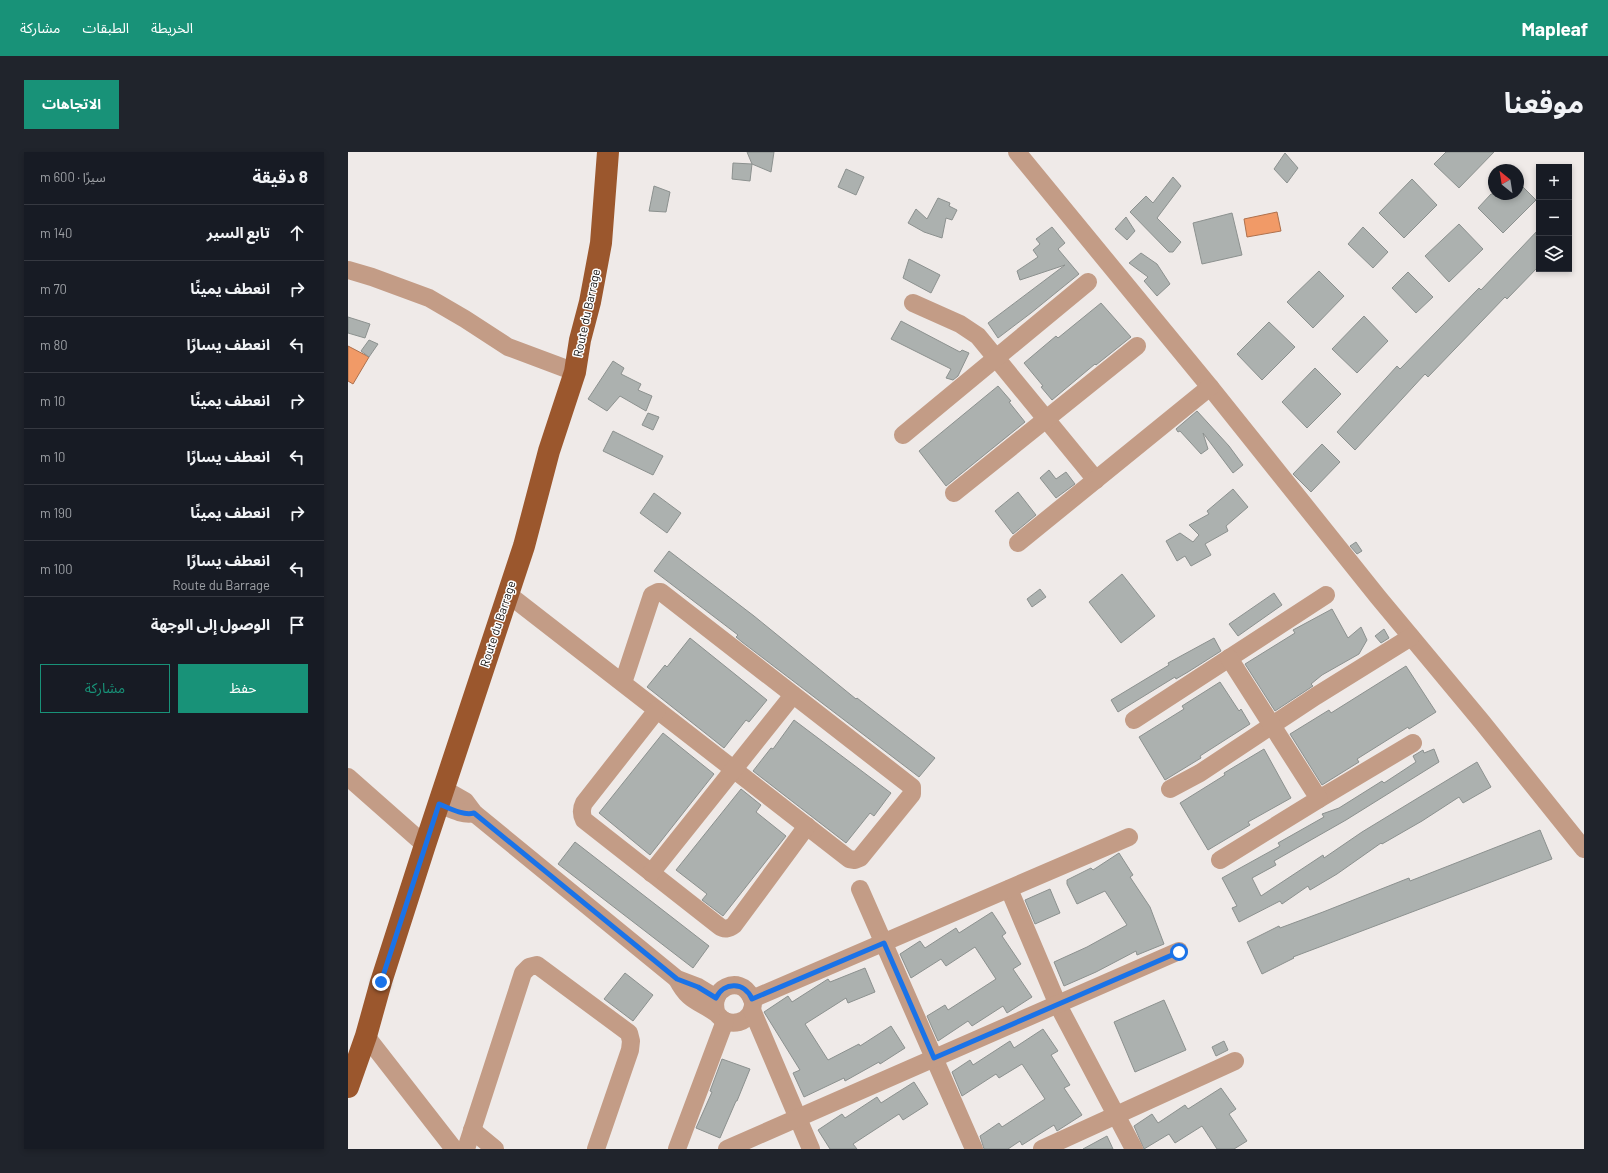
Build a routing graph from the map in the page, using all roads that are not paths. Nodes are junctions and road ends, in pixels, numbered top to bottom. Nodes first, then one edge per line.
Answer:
1 (608, 152) edge
2 (1017, 152) edge
3 (348, 270) edge
4 (1088, 282) dead end
5 (912, 303) dead end
6 (1137, 346) dead end
7 (996, 358) junction
8 (575, 372) junction
9 (1210, 387) junction
10 (1046, 419) junction
11 (903, 435) dead end
12 (1096, 480) junction
13 (954, 493) dead end
14 (1018, 544) dead end
15 (508, 594) junction
16 (1326, 595) dead end
17 (1411, 637) junction
18 (1229, 658) junction
19 (623, 683) junction
20 (793, 695) junction
21 (657, 710) junction
22 (1134, 720) dead end
23 (1272, 725) junction
24 (1413, 743) dead end
25 (734, 769) junction
26 (348, 777) edge
27 (1170, 789) dead end
28 (442, 797) junction
29 (1319, 799) junction
30 (807, 826) junction
31 (1130, 837) dead end
32 (425, 845) junction
33 (1584, 849) edge
34 (1220, 860) dead end
35 (651, 873) junction
36 (860, 889) dead end
37 (1009, 889) junction
38 (884, 943) junction
39 (1179, 952) dead end
40 (752, 1005) junction
41 (1058, 1005) junction
42 (719, 1011) junction
43 (366, 1036) junction
44 (934, 1058) junction
45 (1235, 1060) dead end
46 (348, 1087) edge
47 (1116, 1116) junction
48 (798, 1118) junction
49 (472, 1130) junction
50 (454, 1149) edge
51 (466, 1149) edge
52 (495, 1149) edge
53 (596, 1149) edge
54 (677, 1149) edge
55 (727, 1149) edge
56 (811, 1149) edge
57 (974, 1149) edge
58 (1042, 1149) edge
59 (1134, 1149) edge

1 - 8 main road, Route du Barrage
2 - 9 street
3 - 8 street
4 - 7 street
5 - 7 street
6 - 10 street
7 - 10 street
7 - 11 street
8 - 15 main road, Route du Barrage
9 - 12 street
9 - 17 street
10 - 12 street
10 - 13 street
12 - 14 street
15 - 19 street
15 - 28 main road, Route du Barrage
16 - 18 street
17 - 23 street
17 - 33 street
18 - 22 street
18 - 23 street
19 - 20 street
19 - 21 street
20 - 25 street
20 - 30 street
21 - 25 street
21 - 35 street
23 - 27 street
23 - 29 street
24 - 29 street
25 - 30 street
25 - 35 street
26 - 32 street
28 - 32 main road, Route du Barrage
28 - 42 street
29 - 34 street
30 - 35 street
31 - 37 street
32 - 43 main road, Route du Barrage
36 - 38 street
37 - 38 street
37 - 41 street
38 - 40 street
38 - 44 street
39 - 41 street
40 - 42 street
40 - 42 street
40 - 48 street
41 - 44 street
41 - 47 street
42 - 54 street
43 - 46 main road, Route du Barrage
43 - 50 street
44 - 48 street
44 - 57 street
45 - 47 street
47 - 58 street
47 - 59 street
48 - 55 street
48 - 56 street
49 - 51 street
49 - 52 street
49 - 53 street

